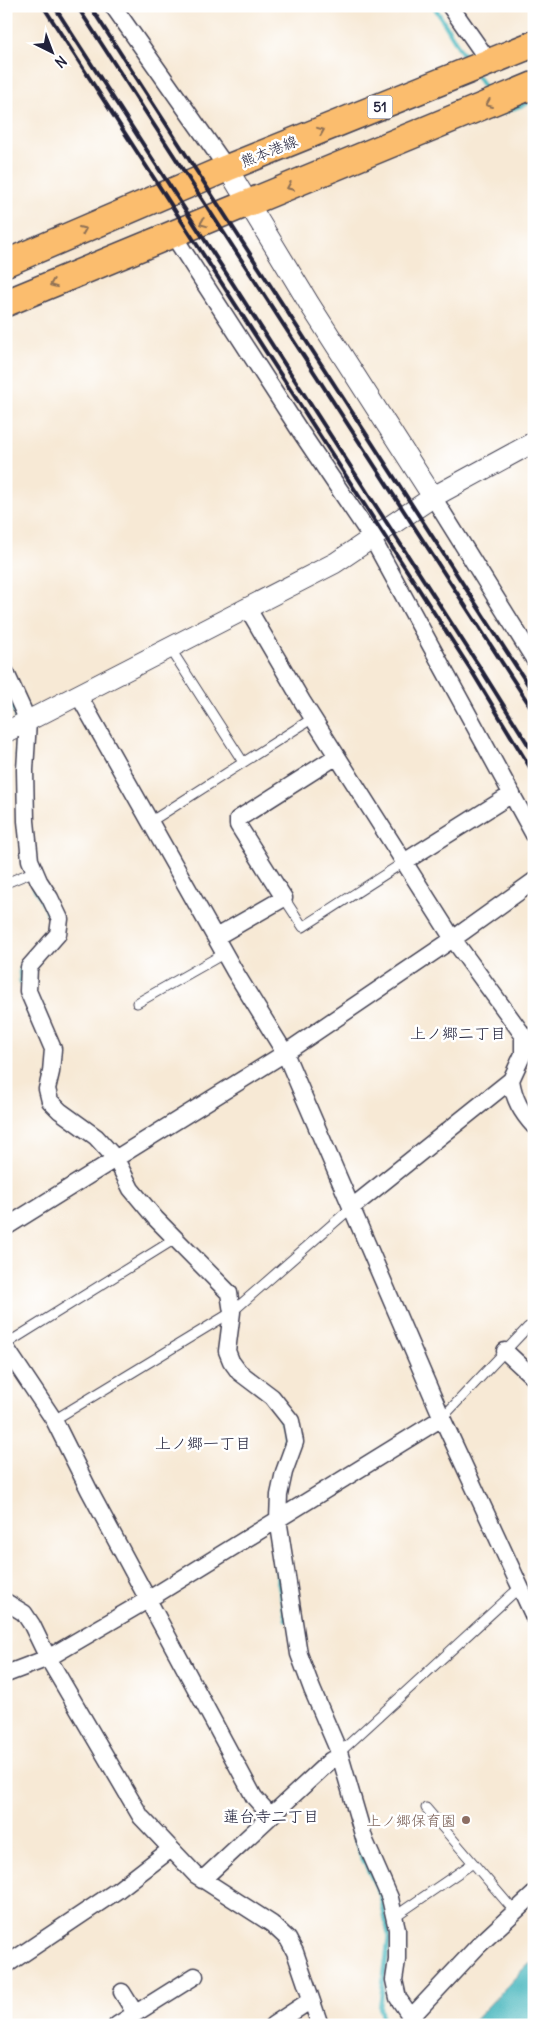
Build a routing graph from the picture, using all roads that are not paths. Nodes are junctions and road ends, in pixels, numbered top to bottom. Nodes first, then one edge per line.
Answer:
1 (113, 6) edge
2 (450, 6) edge
3 (534, 44) edge
4 (490, 63) junction
5 (534, 85) edge
6 (227, 168) junction
7 (248, 204) junction
8 (173, 235) junction
9 (6, 263) edge
10 (6, 303) edge
11 (534, 442) edge
12 (432, 497) junction
13 (372, 538) junction
14 (247, 607) junction
15 (170, 648) junction
16 (534, 660) edge
17 (6, 673) edge
18 (79, 696) junction
19 (312, 718) junction
20 (28, 722) junction
21 (6, 732) edge
22 (337, 756) junction
23 (243, 762) junction
24 (512, 794) junction
25 (150, 822) junction
26 (534, 835) edge
27 (404, 862) junction
28 (35, 871) junction
29 (534, 881) edge
30 (6, 884) edge
31 (284, 898) junction
32 (216, 937) junction
33 (454, 939) junction
34 (225, 953) junction
35 (137, 1003) dead end
36 (286, 1053) junction
37 (511, 1080) junction
38 (534, 1126) edge
39 (116, 1159) junction
40 (352, 1208) junction
41 (6, 1227) edge
42 (175, 1239) junction
43 (232, 1312) junction
44 (528, 1327) dead end
45 (6, 1346) edge
46 (505, 1351) junction
47 (534, 1378) edge
48 (442, 1418) junction
49 (54, 1420) junction
50 (278, 1519) junction
51 (520, 1587) junction
52 (149, 1599) junction
53 (6, 1602) edge
54 (534, 1617) edge
55 (48, 1658) junction
56 (6, 1674) edge
57 (336, 1755) junction
58 (426, 1808) dead end
59 (271, 1816) junction
60 (172, 1849) junction
61 (473, 1863) junction
62 (202, 1880) junction
63 (534, 1894) edge
64 (515, 1912) junction
65 (394, 1917) junction
66 (6, 1965) edge
67 (195, 1976) dead end
68 (122, 1992) dead end
69 (311, 2000) junction
70 (135, 2013) junction
71 (407, 2021) edge
72 (117, 2025) edge
73 (273, 2025) edge
74 (320, 2025) edge

1 - 6 street
2 - 4 street
3 - 4 main road, 熊本港線 / 51
6 -> 4 main road, 熊本港線 / 51
5 -> 7 main road
6 - 7 street
9 -> 6 main road, 熊本港線 / 51
7 -> 8 main road
7 - 12 street
8 -> 10 main road
8 - 13 street
11 - 12 street
12 - 13 street
12 - 16 street
13 - 14 street
13 - 24 street
14 - 15 street
14 - 19 street
15 - 18 street
15 - 23 lane
17 - 20 street
18 - 20 street
18 - 25 street
19 - 22 street
19 - 23 lane
20 - 21 street
20 - 28 street
22 - 27 street
22 - 31 street
23 - 25 lane
24 - 26 street
24 - 27 street
25 - 32 street
27 - 31 lane
27 - 33 street
28 - 30 lane
28 - 39 street
29 - 33 street
31 - 32 street
32 - 34 street
33 - 36 street
33 - 37 street
34 - 35 lane
34 - 36 street
36 - 39 street
36 - 40 street
37 - 38 street
37 - 40 street
39 - 41 street
39 - 42 street
40 - 43 lane
40 - 48 street
42 - 43 street
42 - 45 lane
43 - 49 lane
43 - 50 street
44 - 46 lane
45 - 49 street
46 - 47 street
46 - 48 lane
48 - 50 street
48 - 51 street
49 - 52 street
50 - 52 street
50 - 57 street
51 - 54 street
51 - 57 lane
52 - 55 street
52 - 59 street
53 - 55 street
55 - 56 street
55 - 60 street
57 - 59 street
57 - 65 street
58 - 61 lane
59 - 62 street
60 - 62 street
60 - 66 street
61 - 64 lane
61 - 65 lane
62 - 69 street
63 - 64 street
64 - 71 street
65 - 71 street
67 - 70 street
68 - 70 street
69 - 73 street
69 - 74 street
70 - 72 street

